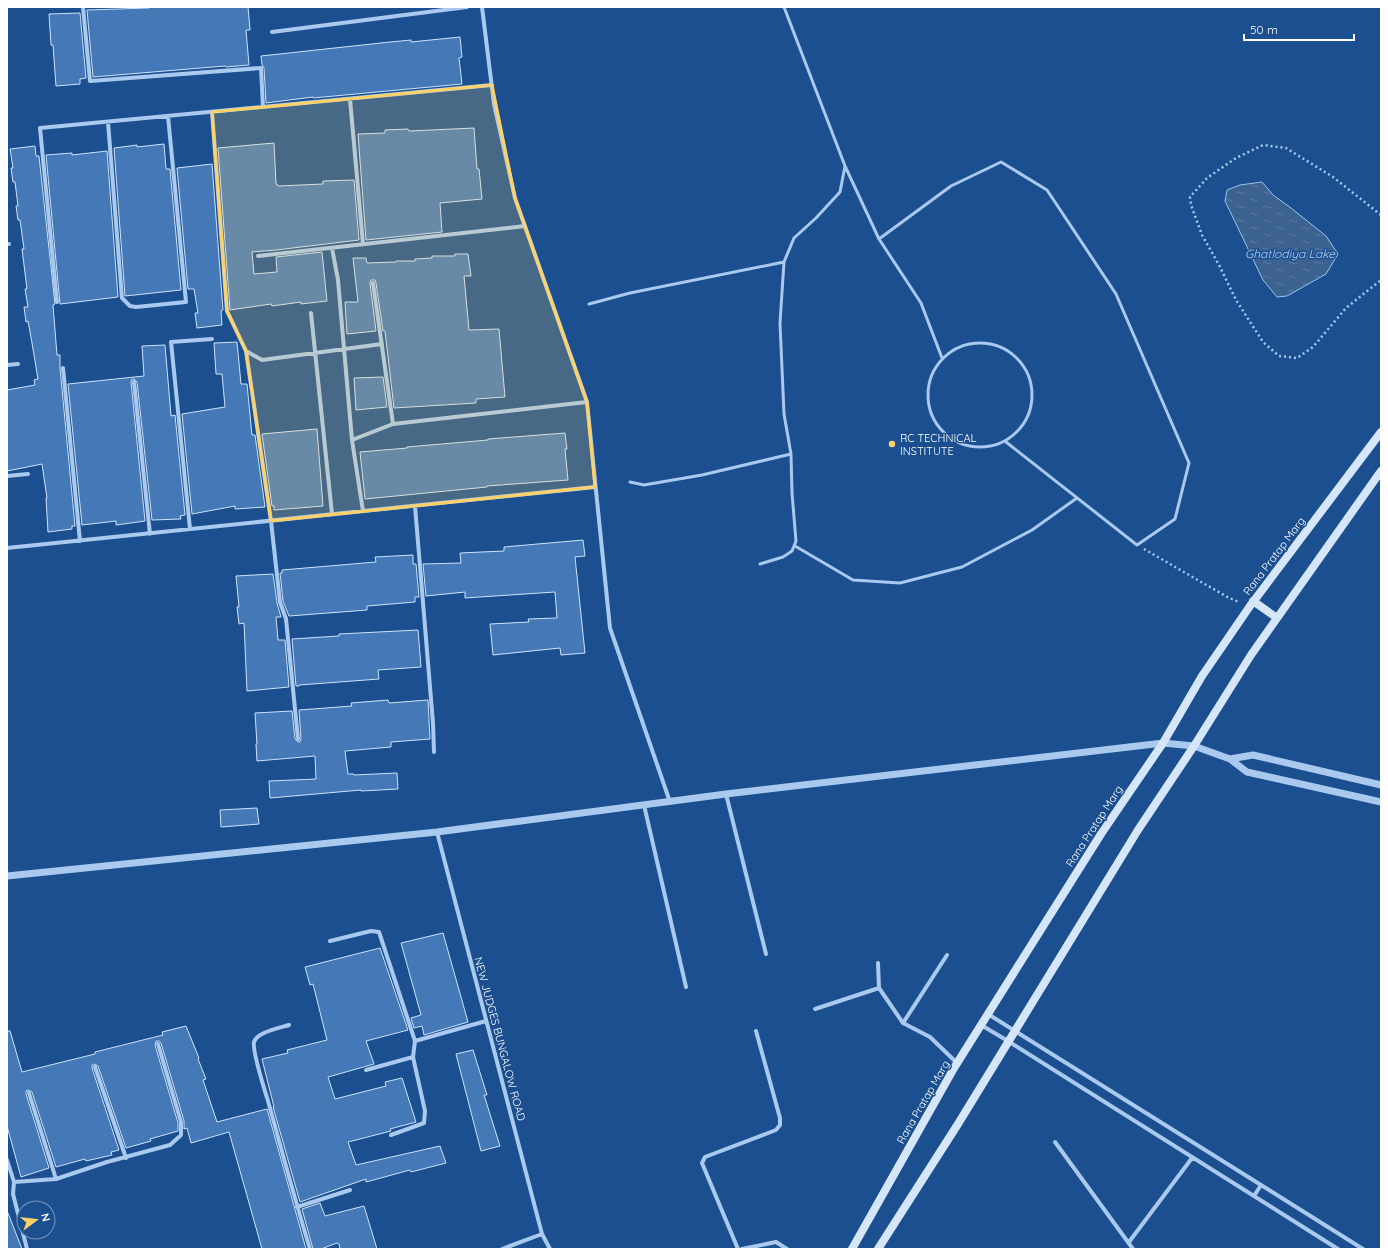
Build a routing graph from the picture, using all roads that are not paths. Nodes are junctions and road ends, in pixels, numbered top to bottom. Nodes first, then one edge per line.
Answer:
1 (82, 7) edge
2 (467, 7) edge
3 (482, 7) edge
4 (784, 7) edge
5 (272, 32) dead end
6 (492, 85) junction
7 (350, 99) junction
8 (263, 107) junction
9 (212, 112) junction
10 (168, 116) junction
11 (108, 122) junction
12 (845, 166) junction
13 (525, 226) junction
14 (879, 239) junction
15 (363, 244) junction
16 (332, 248) junction
17 (258, 256) dead end
18 (784, 262) junction
19 (373, 283) dead end
20 (57, 302) dead end
21 (589, 304) dead end
22 (311, 313) dead end
23 (212, 339) dead end
24 (382, 344) junction
25 (344, 349) junction
26 (246, 351) junction
27 (315, 353) junction
28 (942, 358) junction
29 (18, 364) dead end
30 (7, 365) edge
31 (63, 368) dead end
32 (134, 382) dead end
33 (586, 402) junction
34 (392, 424) junction
35 (1381, 432) edge
36 (352, 440) junction
37 (1006, 442) junction
38 (791, 454) junction
39 (1381, 471) edge
40 (28, 474) dead end
41 (7, 476) edge
42 (630, 482) dead end
43 (595, 487) junction
44 (1077, 498) junction
45 (414, 506) junction
46 (363, 512) junction
47 (332, 514) junction
48 (271, 521) junction
49 (190, 529) junction
50 (150, 534) junction
51 (80, 541) junction
52 (795, 546) junction
53 (7, 548) edge
54 (760, 564) dead end
55 (1252, 603) junction
56 (1277, 618) junction
57 (298, 739) dead end
58 (1163, 743) junction
59 (1194, 746) junction
60 (434, 752) dead end
61 (1230, 758) junction
62 (1381, 785) edge
63 (726, 794) junction
64 (670, 802) junction
65 (1381, 802) edge
66 (644, 805) junction
67 (437, 832) junction
68 (7, 876) edge
69 (330, 941) dead end
70 (766, 954) dead end
71 (947, 955) dead end
72 (878, 963) dead end
73 (686, 987) dead end
74 (879, 988) junction
75 (815, 1009) dead end
76 (988, 1014) junction
77 (486, 1021) junction
78 (903, 1023) junction
79 (289, 1025) dead end
80 (982, 1025) junction
81 (756, 1030) dead end
82 (1014, 1030) junction
83 (415, 1040) junction
84 (1008, 1040) junction
85 (158, 1044) dead end
86 (413, 1057) junction
87 (957, 1063) junction
88 (95, 1067) dead end
89 (366, 1070) dead end
90 (29, 1092) dead end
91 (391, 1135) dead end
92 (1055, 1142) dead end
93 (126, 1158) junction
94 (1192, 1158) junction
95 (7, 1160) edge
96 (56, 1179) junction
97 (14, 1182) junction
98 (1261, 1185) junction
99 (350, 1190) dead end
100 (1254, 1196) junction
101 (297, 1207) junction
102 (542, 1234) junction
103 (1128, 1242) junction
104 (27, 1249) edge
105 (310, 1249) edge
106 (502, 1249) edge
107 (550, 1249) edge
108 (738, 1249) edge
109 (742, 1249) edge
110 (787, 1249) edge
111 (852, 1249) edge
112 (878, 1249) edge
113 (1133, 1249) edge
114 (1338, 1249) edge
115 (1363, 1249) edge

1 - 8 street
2 - 5 street
3 - 6 street
4 - 12 lane
6 - 7 street
6 - 13 street
7 - 8 street
7 - 15 street
8 - 9 street
9 - 10 street
9 - 26 street
10 - 11 street
10 - 11 street
11 - 20 street
12 - 14 lane
12 - 18 lane
13 - 15 street
13 - 33 street
14 - 28 lane
14 - 44 lane
15 - 16 street
16 - 17 street
16 - 25 street
18 - 21 lane
18 - 38 lane
19 - 24 street
22 - 27 street
23 - 49 street
24 - 25 street
24 - 34 street
25 - 27 street
25 - 36 street
26 - 27 street
26 - 48 street
27 - 47 street
28 - 37 lane
28 - 37 lane
29 - 30 street
31 - 51 street
32 - 50 street
33 - 34 street
33 - 43 street
34 - 36 street
35 - 55 main road, Rana Pratap Marg
36 - 46 street
37 - 44 lane
38 - 42 lane
38 - 52 lane
39 - 56 main road
40 - 41 street
43 - 45 street
43 - 64 street
44 - 52 lane
45 - 46 street
45 - 60 street
46 - 47 street
47 - 48 street
48 - 49 street
48 - 57 street
49 - 50 street
50 - 51 street
51 - 53 street
52 - 54 lane
55 - 56 main road
55 - 58 main road, Rana Pratap Marg
56 - 59 main road
58 - 59 street
58 - 63 street
58 - 76 main road, Rana Pratap Marg
59 - 61 street
59 - 82 main road
61 - 62 street
61 - 65 street
63 - 64 street
63 - 70 street
64 - 66 street
66 - 67 street
66 - 73 street
67 - 68 street
67 - 77 street, NEW JUDGES BUNGALOW ROAD
69 - 83 street
71 - 78 street
72 - 74 street
74 - 75 street
74 - 78 street
76 - 80 main road, Rana Pratap Marg
76 - 82 street
77 - 83 street
77 - 102 street, NEW JUDGES BUNGALOW ROAD
78 - 87 street
79 - 101 street
80 - 84 street
80 - 87 main road, Rana Pratap Marg
81 - 108 street
82 - 84 main road
82 - 98 street
83 - 86 street
84 - 94 street
84 - 112 main road
85 - 93 street
86 - 89 street
86 - 91 street
87 - 111 main road, Rana Pratap Marg
88 - 93 street
90 - 96 street
92 - 103 street
93 - 96 street
94 - 100 street
94 - 103 street
95 - 97 street
96 - 97 street
97 - 104 street
98 - 100 street
98 - 115 street
99 - 101 street
100 - 114 street
101 - 105 street
102 - 106 street
102 - 107 street, NEW JUDGES BUNGALOW ROAD
103 - 113 street
109 - 110 street

